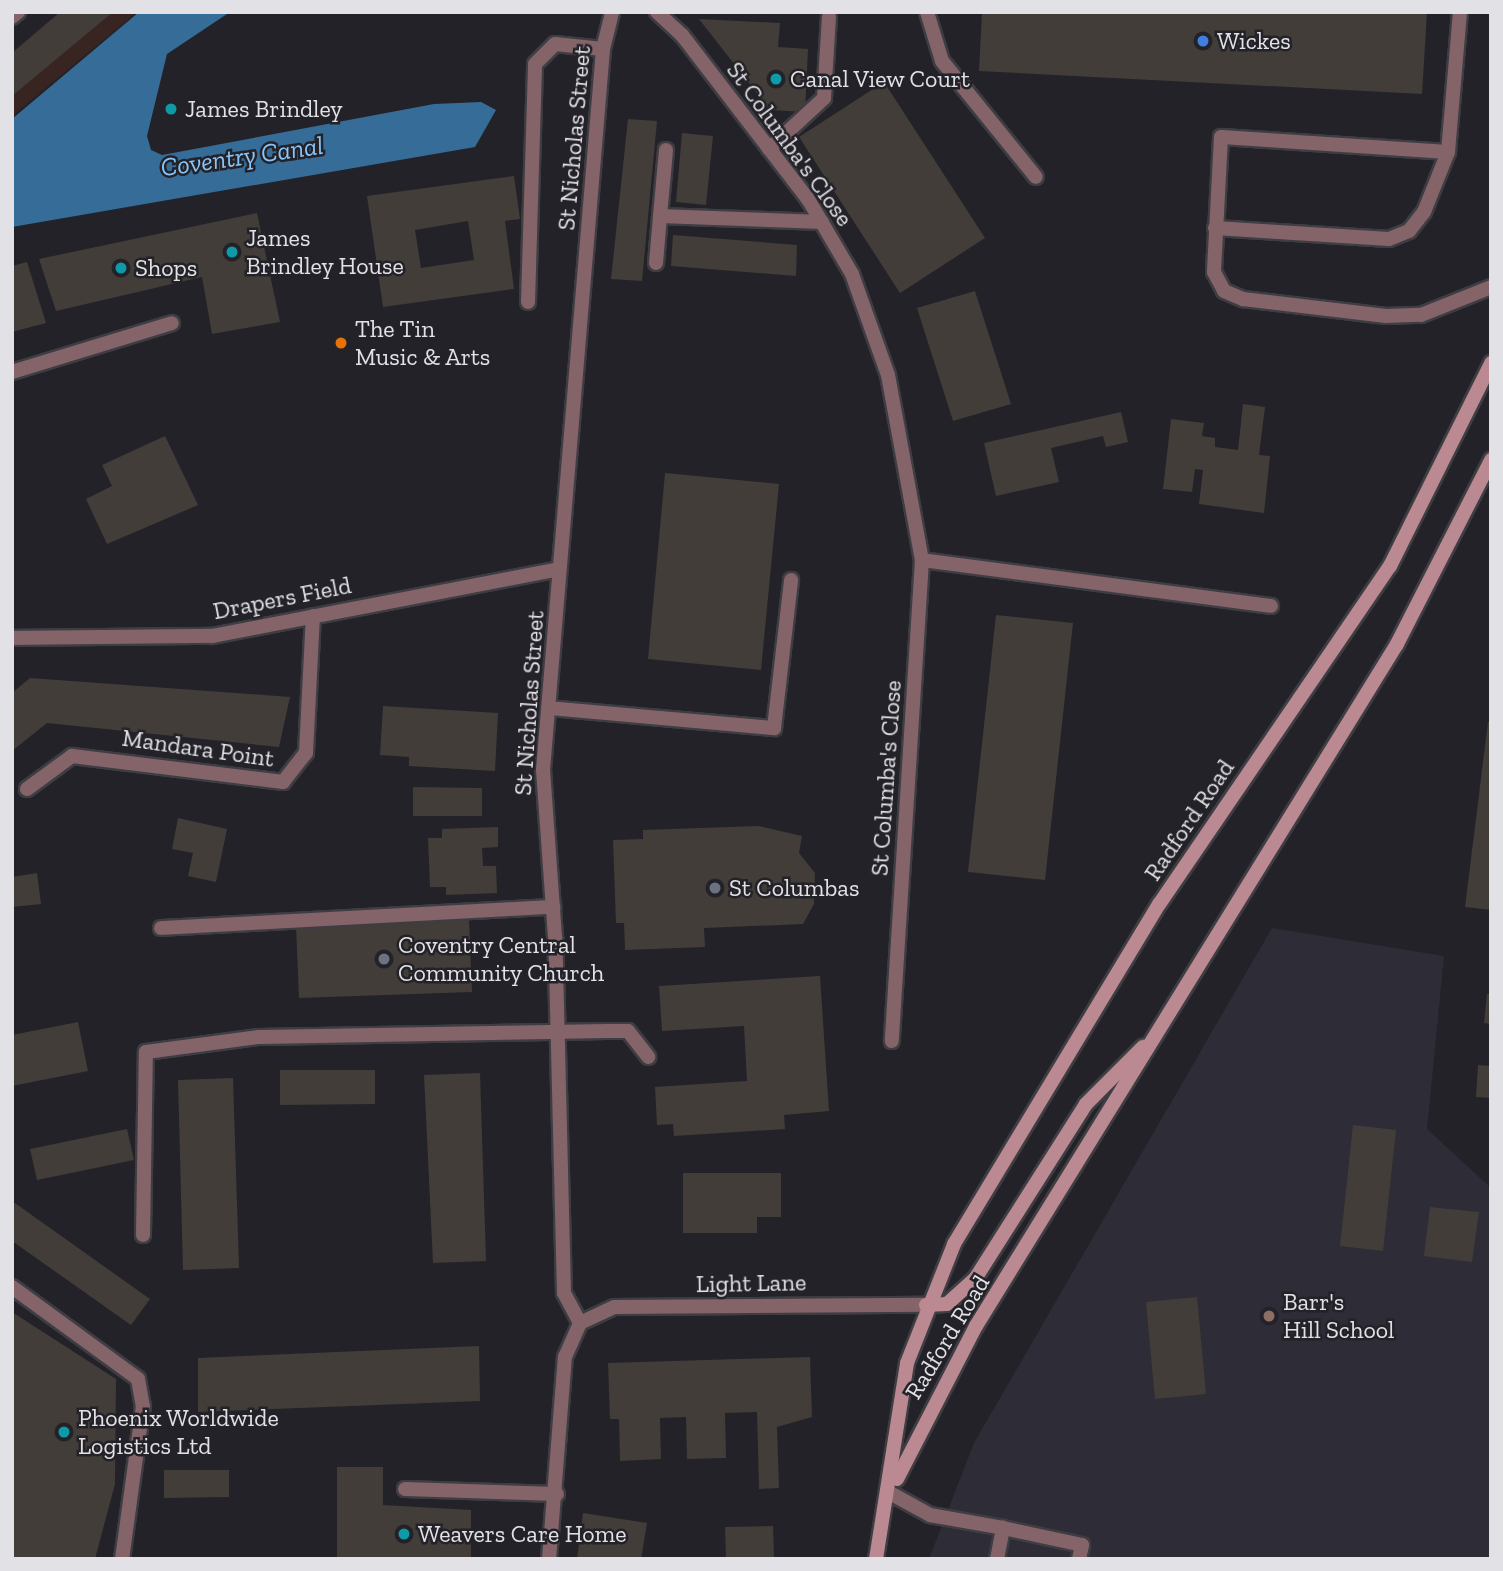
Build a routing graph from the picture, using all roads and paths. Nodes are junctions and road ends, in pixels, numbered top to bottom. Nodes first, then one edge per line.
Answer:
1 (18, 12) edge
2 (612, 12) edge
3 (657, 12) edge
4 (927, 12) edge
5 (1460, 12) edge
6 (829, 17) dead end
7 (12, 18) edge
8 (603, 49) junction
9 (769, 149) junction
10 (666, 150) dead end
11 (1448, 152) junction
12 (1036, 177) dead end
13 (660, 216) junction
14 (822, 222) junction
15 (1215, 228) junction
16 (656, 263) dead end
17 (1491, 287) edge
18 (528, 302) dead end
19 (172, 323) dead end
20 (1491, 363) edge
21 (12, 372) edge
22 (1491, 460) edge
23 (922, 559) junction
24 (559, 569) junction
25 (791, 580) dead end
26 (1271, 606) dead end
27 (313, 616) junction
28 (12, 638) edge
29 (549, 708) junction
30 (27, 789) dead end
31 (553, 907) junction
32 (161, 928) dead end
33 (1162, 1029) junction
34 (558, 1034) junction
35 (892, 1041) dead end
36 (648, 1057) dead end
37 (143, 1235) dead end
38 (12, 1287) edge
39 (926, 1304) junction
40 (580, 1323) junction
41 (405, 1489) dead end
42 (890, 1493) junction
43 (557, 1494) junction
44 (1003, 1528) junction
45 (122, 1559) edge
46 (549, 1559) edge
47 (876, 1559) edge
48 (997, 1559) edge
49 (1079, 1559) edge

1 - 7 street
2 - 8 street, St Nicholas Street
3 - 9 street, St Columba's Close
4 - 12 street
5 - 11 street
6 - 9 street
8 - 18 street
8 - 24 street, St Nicholas Street
9 - 14 street, St Columba's Close
10 - 13 street
11 - 15 street
11 - 15 street
13 - 14 street
13 - 16 street
14 - 23 street, St Columba's Close
15 - 17 street
19 - 21 street
20 - 39 main road, Radford Road
22 - 33 main road, Radford Road
23 - 26 street
23 - 35 street, St Columba's Close
24 - 27 street, Drapers Field
24 - 29 street, St Nicholas Street
25 - 29 street
27 - 28 street, Drapers Field
27 - 30 street, Mandara Point
29 - 31 street, St Nicholas Street
31 - 32 street
31 - 34 street, St Nicholas Street
33 - 39 main road, Radford Road
33 - 42 main road, Radford Road
34 - 36 street
34 - 37 street
34 - 40 street, St Nicholas Street
38 - 45 street
39 - 40 street, Light Lane
39 - 42 main road, Radford Road
40 - 43 street
41 - 43 street
42 - 44 street
42 - 47 main road, Radford Road
43 - 46 street
44 - 48 street
44 - 49 street

